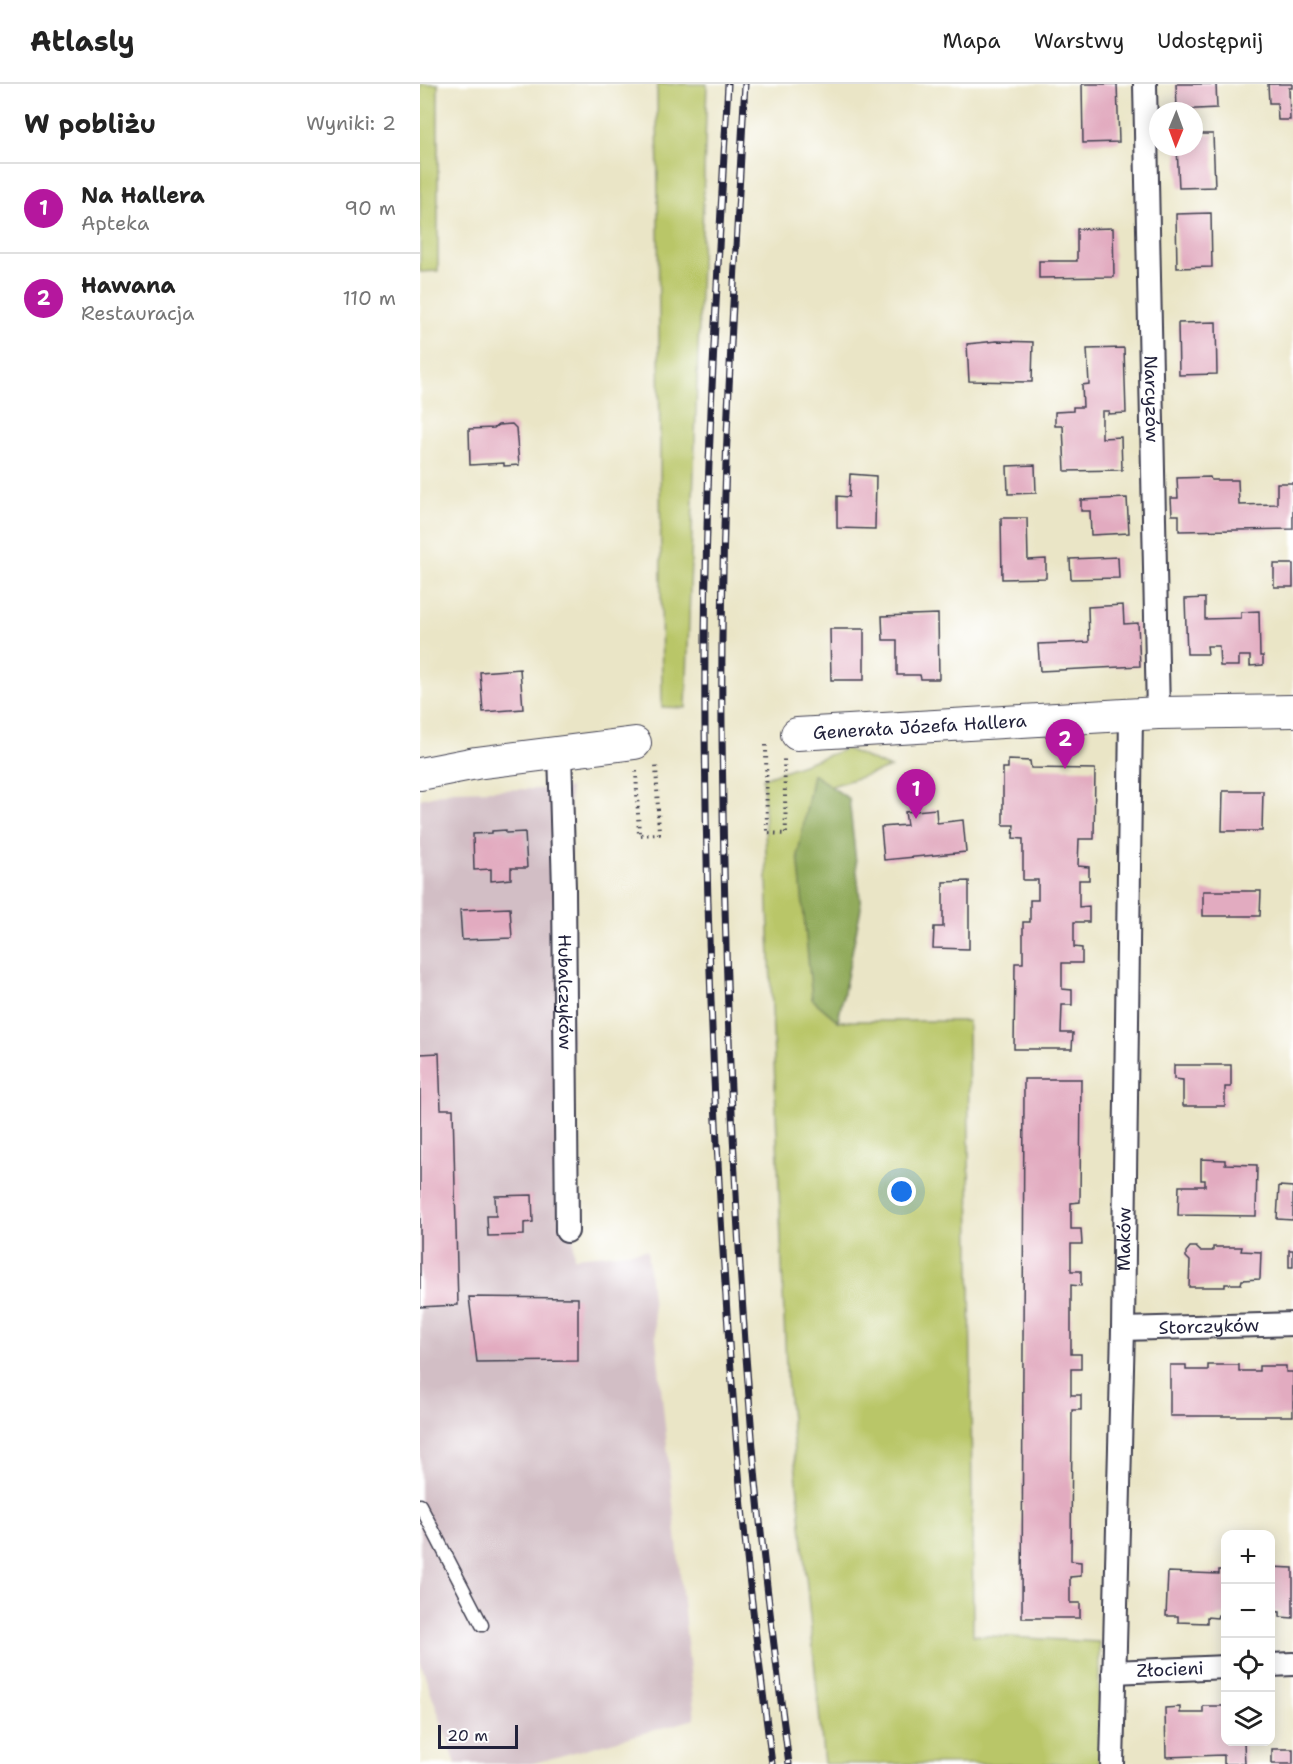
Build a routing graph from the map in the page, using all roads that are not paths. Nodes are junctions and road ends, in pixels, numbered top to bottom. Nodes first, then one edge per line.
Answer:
1 (1145, 84) edge
2 (1293, 711) edge
3 (1145, 714) junction
4 (790, 743) road end
5 (560, 752) junction
6 (645, 753) road end
7 (420, 774) edge
8 (567, 1231) dead end
9 (1293, 1324) edge
10 (1123, 1329) junction
11 (420, 1504) edge
12 (482, 1625) dead end
13 (1293, 1664) edge
14 (1275, 1665) edge
15 (1221, 1667) edge
16 (1114, 1672) junction
17 (1112, 1764) edge

1 - 3 street, Narcyzów
2 - 3 street, Generała Józefa Hallera
3 - 4 street, Generała Józefa Hallera
3 - 10 street, Maków
5 - 6 street
5 - 7 street
5 - 8 street, Hubalczyków
9 - 10 street, Storczyków
10 - 16 street, Maków
11 - 12 lane
13 - 14 street
15 - 16 street, Złocieni
16 - 17 street, Maków

